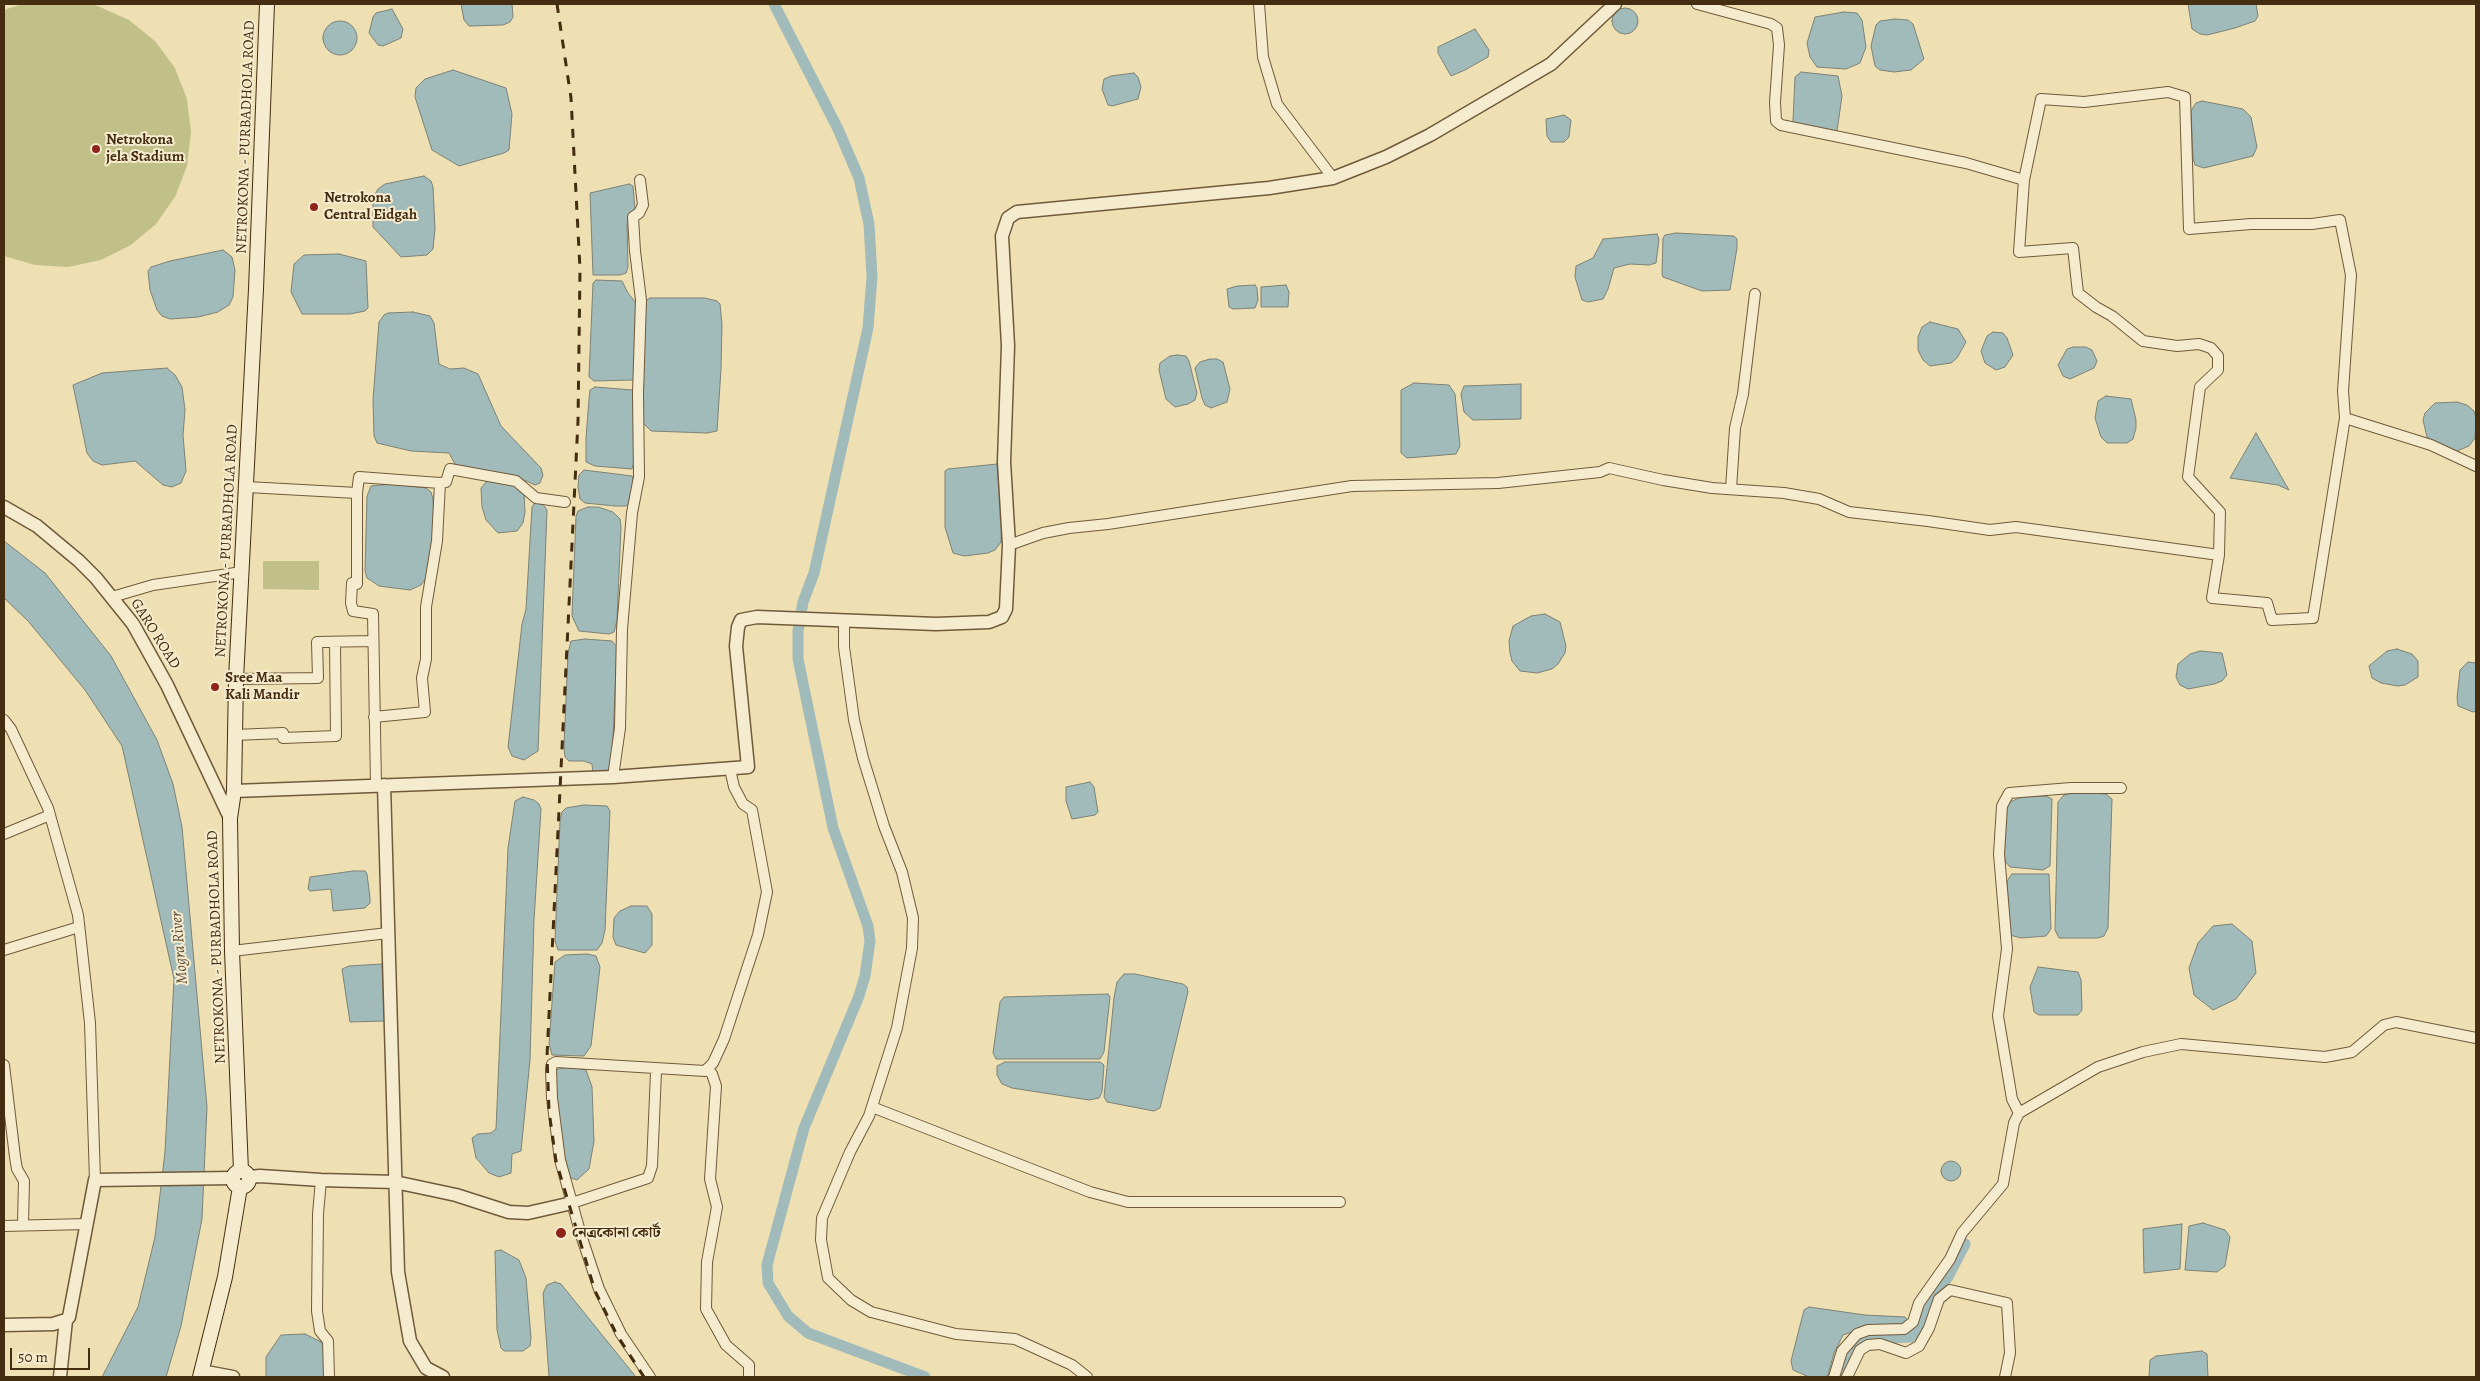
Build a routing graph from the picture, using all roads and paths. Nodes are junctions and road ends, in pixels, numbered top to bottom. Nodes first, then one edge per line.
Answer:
1 (266, 4) edge
2 (1259, 4) edge
3 (1615, 4) edge
4 (1697, 4) edge
5 (1333, 178) junction
6 (640, 180) dead end
7 (2024, 180) junction
8 (1755, 294) dead end
9 (2345, 418) junction
10 (2476, 466) edge
11 (440, 483) junction
12 (247, 487) junction
13 (1731, 489) junction
14 (358, 493) junction
15 (565, 502) dead end
16 (4, 507) edge
17 (1010, 545) junction
18 (2219, 555) junction
19 (242, 572) junction
20 (112, 597) junction
21 (839, 620) junction
22 (372, 641) junction
23 (335, 642) junction
24 (236, 679) junction
25 (374, 717) junction
26 (4, 720) edge
27 (234, 735) junction
28 (730, 769) junction
29 (613, 777) junction
30 (380, 785) junction
31 (2121, 788) dead end
32 (234, 791) junction
33 (50, 814) junction
34 (230, 818) junction
35 (4, 834) edge
36 (79, 927) junction
37 (388, 933) junction
38 (4, 950) edge
39 (232, 951) junction
40 (2476, 1038) edge
41 (4, 1065) edge
42 (708, 1070) junction
43 (656, 1072) dead end
44 (872, 1107) junction
45 (2019, 1113) junction
46 (238, 1178) junction
47 (95, 1180) junction
48 (322, 1180) junction
49 (395, 1182) junction
50 (1340, 1202) dead end
51 (572, 1203) junction
52 (23, 1224) junction
53 (87, 1224) junction
54 (4, 1226) edge
55 (66, 1320) junction
56 (4, 1325) edge
57 (200, 1374) edge
58 (60, 1377) edge
59 (233, 1377) edge
60 (329, 1377) edge
61 (443, 1377) edge
62 (650, 1377) edge
63 (749, 1377) edge
64 (1087, 1377) edge
65 (1834, 1377) edge
66 (1847, 1377) edge
67 (2005, 1377) edge

1 - 12 main road, NETROKONA - PURBADHOLA ROAD
2 - 5 street
3 - 5 street
4 - 7 street
5 - 17 street
6 - 29 street
7 - 9 street
7 - 18 street
8 - 13 street
9 - 10 street
9 - 18 street
11 - 14 street
11 - 15 street
11 - 25 street
12 - 14 street
12 - 19 main road, NETROKONA - PURBADHOLA ROAD
13 - 17 street
13 - 18 street
14 - 22 street
16 - 20 street, GARO ROAD
17 - 21 street
19 - 20 street
19 - 24 main road, NETROKONA - PURBADHOLA ROAD
20 - 34 street, GARO ROAD
21 - 28 street
21 - 44 street
22 - 23 street
22 - 25 street
23 - 24 street
23 - 27 street
24 - 27 main road, NETROKONA - PURBADHOLA ROAD
25 - 30 street
26 - 33 street
27 - 32 main road, NETROKONA - PURBADHOLA ROAD
28 - 29 street
28 - 42 street
29 - 30 street
30 - 32 street
30 - 37 street
31 - 45 street
32 - 34 main road, NETROKONA - PURBADHOLA ROAD
33 - 35 street
33 - 36 street
34 - 39 main road, NETROKONA - PURBADHOLA ROAD
36 - 38 street
36 - 47 street
37 - 39 street
37 - 49 street
39 - 46 main road, NETROKONA - PURBADHOLA ROAD
40 - 45 street
41 - 52 street
42 - 51 street
42 - 63 street
43 - 51 street
44 - 50 street
44 - 64 street
45 - 65 street
46 - 47 street
46 - 48 street
46 - 57 main road, NETROKONA - PURBADHOLA ROAD
47 - 53 street
48 - 49 street
48 - 60 street
49 - 51 street
49 - 61 street
51 - 62 street
52 - 53 street
52 - 54 street
53 - 55 street
55 - 56 street
55 - 58 street
57 - 59 street
66 - 67 street

